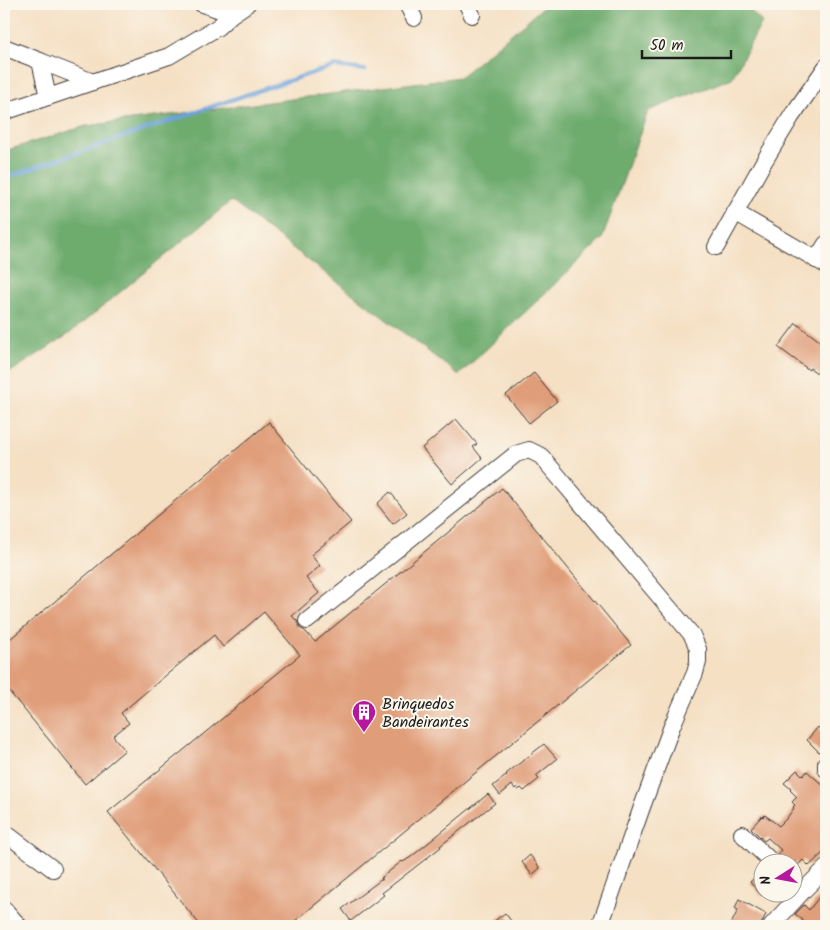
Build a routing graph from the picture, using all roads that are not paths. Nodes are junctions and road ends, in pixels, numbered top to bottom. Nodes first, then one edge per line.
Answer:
1 (202, 4) edge
2 (248, 4) edge
3 (232, 14) junction
4 (4, 47) edge
5 (40, 61) junction
6 (826, 67) edge
7 (93, 82) junction
8 (48, 97) junction
9 (4, 112) edge
10 (735, 212) junction
11 (826, 244) edge
12 (716, 247) dead end
13 (821, 262) edge
14 (307, 621) dead end
15 (826, 764) edge
16 (826, 769) edge
17 (4, 832) edge
18 (742, 834) dead end
19 (761, 852) edge
20 (826, 868) edge
21 (53, 869) dead end
22 (802, 883) edge
23 (787, 902) edge
24 (4, 909) edge
25 (19, 926) edge
26 (600, 926) edge
27 (771, 926) edge

1 - 3 street
2 - 3 street
3 - 7 street
4 - 5 street
5 - 7 street
5 - 8 street
6 - 10 street
7 - 8 street
8 - 9 street
10 - 12 street
10 - 13 street
11 - 13 street
14 - 26 street
15 - 16 street
17 - 21 street
18 - 19 street
20 - 22 street
23 - 27 street
24 - 25 street

